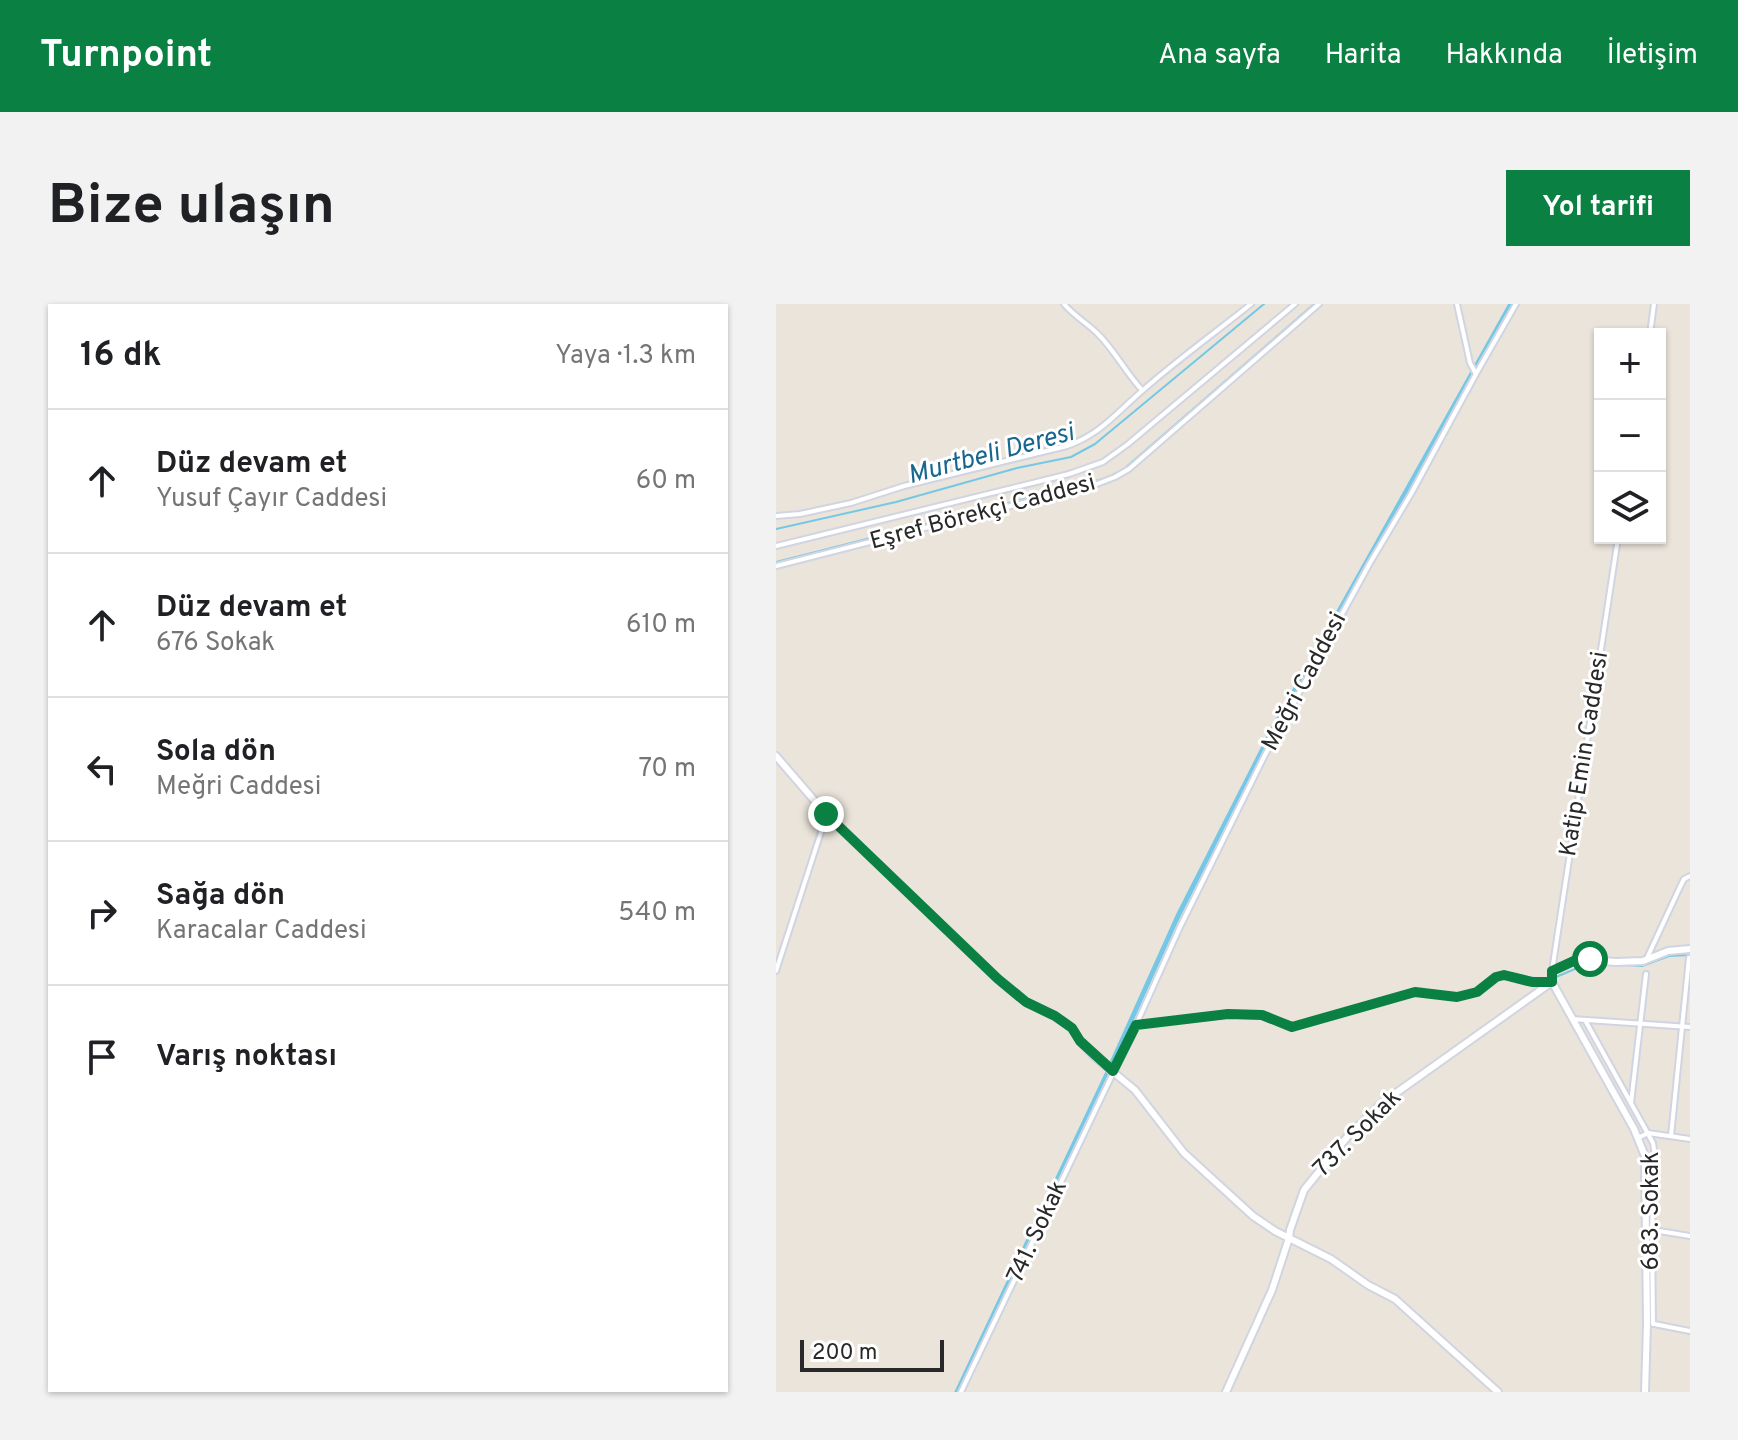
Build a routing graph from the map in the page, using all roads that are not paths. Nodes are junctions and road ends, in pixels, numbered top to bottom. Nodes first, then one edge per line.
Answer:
1 (1064, 304) edge
2 (1251, 304) edge
3 (1295, 304) edge
4 (1319, 304) edge
5 (1457, 304) edge
6 (1516, 304) edge
7 (1654, 304) edge
8 (1651, 328) edge
9 (1476, 374) junction
10 (1142, 390) junction
11 (776, 516) edge
12 (1617, 544) edge
13 (776, 546) edge
14 (776, 566) edge
15 (776, 756) edge
16 (826, 814) junction
17 (1690, 876) edge
18 (1690, 949) edge
19 (1689, 958) edge
20 (1646, 960) junction
21 (776, 971) edge
22 (1646, 974) dead end
23 (1552, 977) junction
24 (1572, 1019) junction
25 (1585, 1020) junction
26 (1640, 1024) junction
27 (1136, 1025) junction
28 (1683, 1027) junction
29 (1690, 1027) edge
30 (1113, 1071) junction
31 (1631, 1105) junction
32 (1648, 1133) junction
33 (1671, 1136) junction
34 (1638, 1138) junction
35 (1690, 1139) edge
36 (1650, 1229) junction
37 (1690, 1236) edge
38 (1289, 1238) junction
39 (1650, 1323) junction
40 (1690, 1331) edge
41 (961, 1392) edge
42 (1226, 1392) edge
43 (1498, 1392) edge
44 (1645, 1392) edge

1 - 10 street
2 - 10 street
3 - 13 street
4 - 14 street, Eşref Börekçi Caddesi
5 - 9 street
6 - 9 street, Meğri Caddesi
7 - 8 street
9 - 27 street, Meğri Caddesi
10 - 11 street
12 - 23 street, Katip Emin Caddesi
15 - 16 street
16 - 21 street
16 - 30 street
17 - 20 street
18 - 20 street, 737. Sokak
19 - 28 street
20 - 23 street, 737. Sokak
22 - 26 street
23 - 24 street
23 - 27 street
23 - 38 street, 737. Sokak
24 - 25 street
24 - 34 street
25 - 26 street
25 - 31 street, 683. Sokak
26 - 28 street
26 - 31 street
27 - 30 street, Meğri Caddesi
28 - 29 street
28 - 33 street
30 - 38 street
30 - 41 street, 741. Sokak
31 - 32 street, 683. Sokak
32 - 33 street
32 - 34 street
32 - 36 street, 683. Sokak
33 - 35 street
34 - 36 street
36 - 37 street
36 - 39 street
38 - 42 street, 737. Sokak
38 - 43 street
39 - 40 street
39 - 44 street

